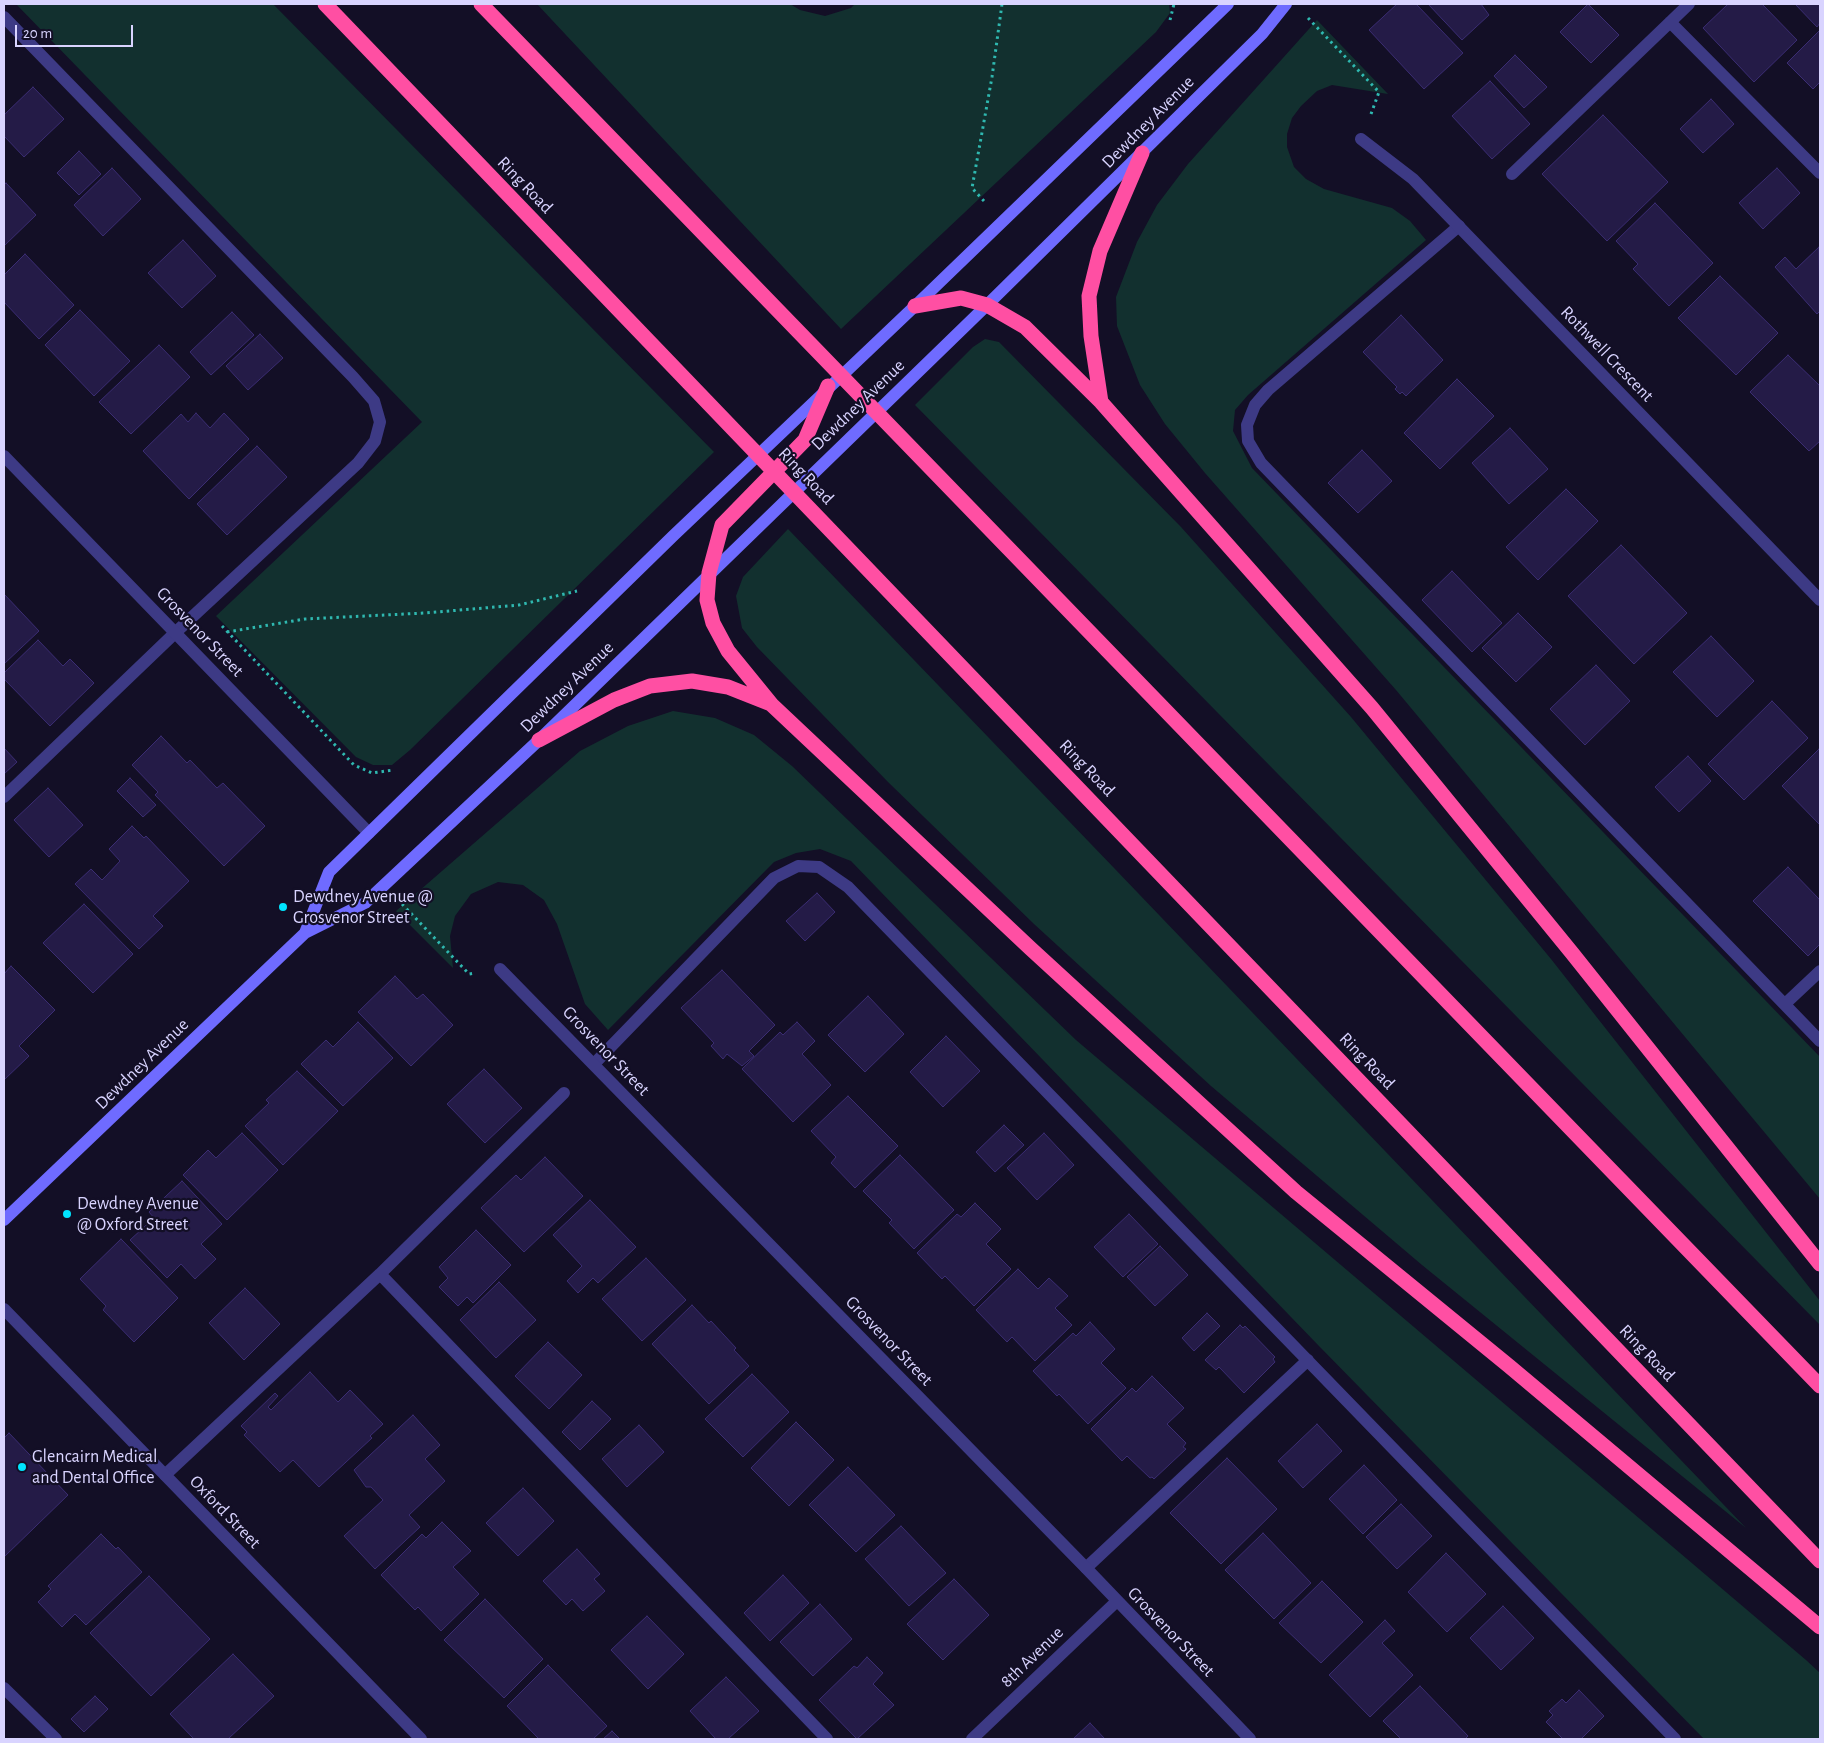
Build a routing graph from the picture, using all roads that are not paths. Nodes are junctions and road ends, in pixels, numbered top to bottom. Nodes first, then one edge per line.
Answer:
1 (324, 4) edge
2 (480, 4) edge
3 (1228, 4) edge
4 (1286, 4) edge
5 (1689, 4) edge
6 (4, 17) edge
7 (1670, 22) junction
8 (1361, 139) road end
9 (1142, 153) junction
10 (1820, 173) edge
11 (1512, 174) dead end
12 (1459, 226) junction
13 (988, 305) junction
14 (915, 306) junction
15 (828, 386) junction
16 (1101, 402) junction
17 (4, 456) edge
18 (709, 573) junction
19 (1820, 600) edge
20 (176, 632) junction
21 (772, 705) junction
22 (539, 740) junction
23 (4, 797) edge
24 (369, 833) junction
25 (305, 933) junction
26 (500, 968) road end
27 (1820, 971) edge
28 (1785, 1004) junction
29 (1820, 1041) edge
30 (594, 1064) junction
31 (564, 1093) dead end
32 (4, 1220) edge
33 (1820, 1264) edge
34 (380, 1274) junction
35 (4, 1309) edge
36 (1308, 1360) junction
37 (1820, 1386) edge
38 (165, 1474) junction
39 (1820, 1560) edge
40 (1086, 1568) junction
41 (1117, 1601) junction
42 (1820, 1628) edge
43 (4, 1688) edge
44 (56, 1739) edge
45 (421, 1739) edge
46 (828, 1739) edge
47 (972, 1739) edge
48 (1250, 1739) edge
49 (1675, 1739) edge

1 - 39 highway, Ring Road
2 - 37 highway
3 - 14 street, Dewdney Avenue
4 - 9 street, Dewdney Avenue
5 - 7 street
6 - 20 street
7 - 10 street
7 - 11 street
8 - 12 street, Rothwell Crescent
9 - 13 street, Dewdney Avenue
9 - 16 highway
12 - 19 street, Rothwell Crescent
12 - 28 street
13 - 14 highway
13 - 16 highway
13 - 18 street, Dewdney Avenue
14 - 15 street, Dewdney Avenue
15 - 18 highway
15 - 24 street, Dewdney Avenue
16 - 33 highway
17 - 20 street, Grosvenor Street
18 - 21 highway
18 - 22 street, Dewdney Avenue
20 - 23 street
20 - 24 street, Grosvenor Street
21 - 22 highway
21 - 42 highway
22 - 25 street, Dewdney Avenue
24 - 25 street, Dewdney Avenue
25 - 32 street, Dewdney Avenue
26 - 30 street, Grosvenor Street
27 - 28 street
28 - 29 street
30 - 36 street
30 - 40 street, Grosvenor Street
31 - 34 street
34 - 38 street
34 - 46 street
35 - 38 street, Oxford Street
36 - 40 street
36 - 49 street
38 - 45 street, Oxford Street
40 - 41 street, Grosvenor Street
41 - 47 street, 8th Avenue
41 - 48 street, Grosvenor Street
43 - 44 street

